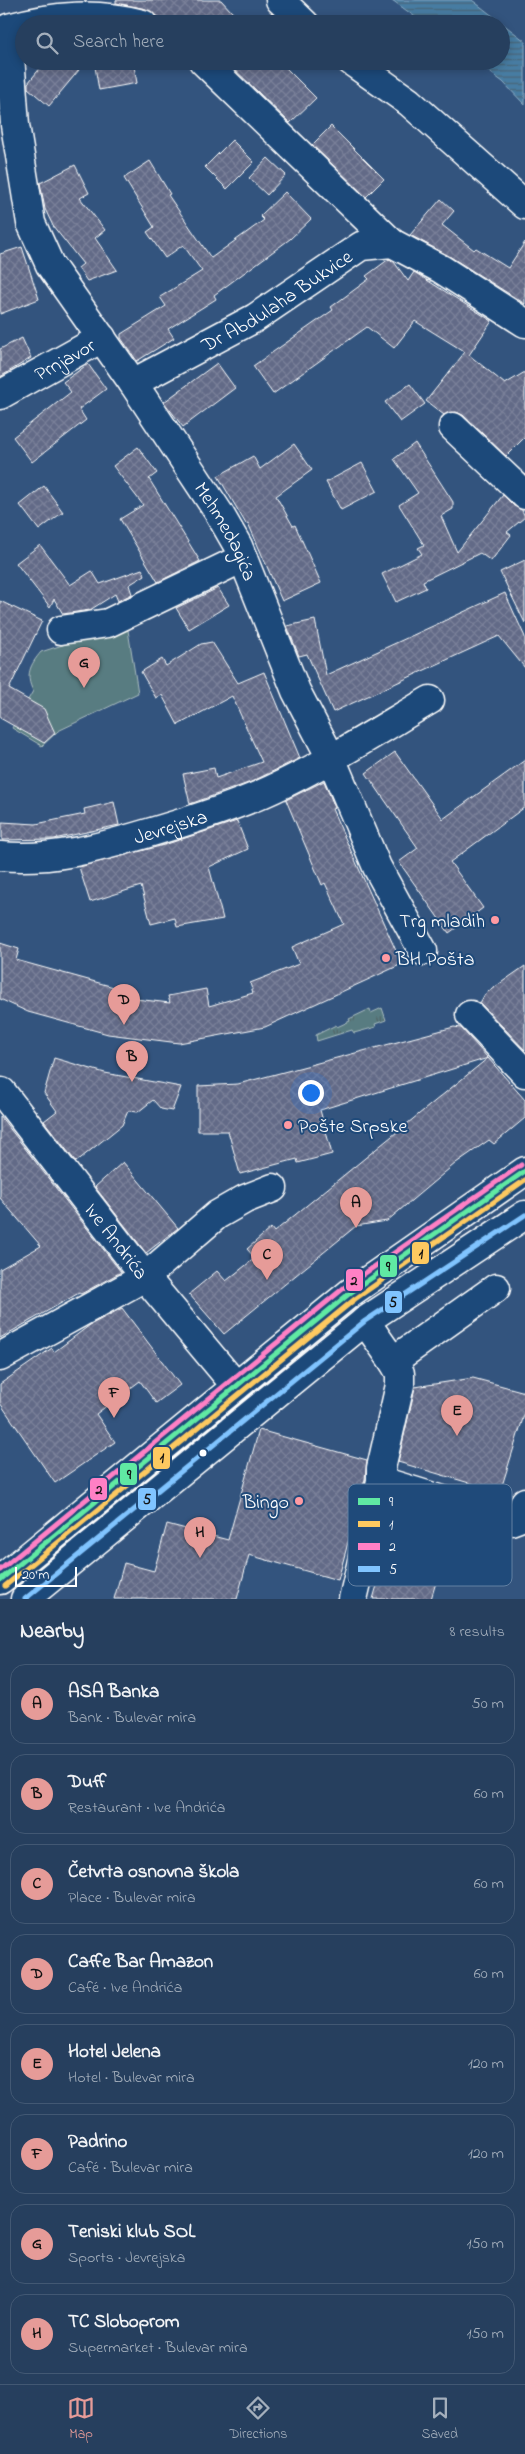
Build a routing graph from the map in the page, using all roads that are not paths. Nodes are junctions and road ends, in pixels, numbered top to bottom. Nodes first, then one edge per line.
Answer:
1 (280, 0) edge
2 (296, 15) edge
3 (4, 20) edge
4 (212, 70) edge
5 (363, 70) edge
6 (11, 160) edge
7 (525, 205) edge
8 (392, 243) junction
9 (525, 322) edge
10 (102, 338) junction
11 (133, 383) junction
12 (0, 395) edge
13 (453, 427) dead end
14 (525, 496) edge
15 (243, 558) junction
16 (61, 630) dead end
17 (430, 700) dead end
18 (331, 758) junction
19 (0, 856) edge
20 (422, 951) dead end
21 (470, 1015) dead end
22 (525, 1073) edge
23 (2, 1092) dead end
24 (525, 1171) edge
25 (273, 1188) dead end
26 (525, 1215) edge
27 (145, 1277) junction
28 (496, 1288) dead end
29 (365, 1321) junction
30 (0, 1358) edge
31 (393, 1361) junction
32 (236, 1386) junction
33 (381, 1482) joint
34 (388, 1484) edge
35 (525, 1502) edge
36 (512, 1521) edge
37 (0, 1580) edge
38 (356, 1586) edge
39 (25, 1599) edge
40 (353, 1599) edge

1 - 2 street
3 - 6 street, Mehmedagića
4 - 8 street
5 - 7 street
6 - 10 street, Mehmedagića
8 - 9 street
8 - 11 street, Dr Abdulaha Bukvice
10 - 11 street, Mehmedagića
10 - 12 street, Prnjavor
11 - 15 street, Mehmedagića
13 - 14 street
15 - 16 street
15 - 18 street, Mehmedagića
17 - 18 street, Jevrejska
18 - 19 street, Jevrejska
18 - 20 street, Mehmedagića
21 - 22 street
23 - 27 street, Ive Andrića
24 - 32 street
25 - 27 street
26 - 29 street
27 - 30 street
27 - 32 street, Ive Andrića
28 - 31 street
29 - 31 street
29 - 39 street
31 - 33 street
32 - 37 street
33 - 34 street
35 - 36 street
38 - 40 street

